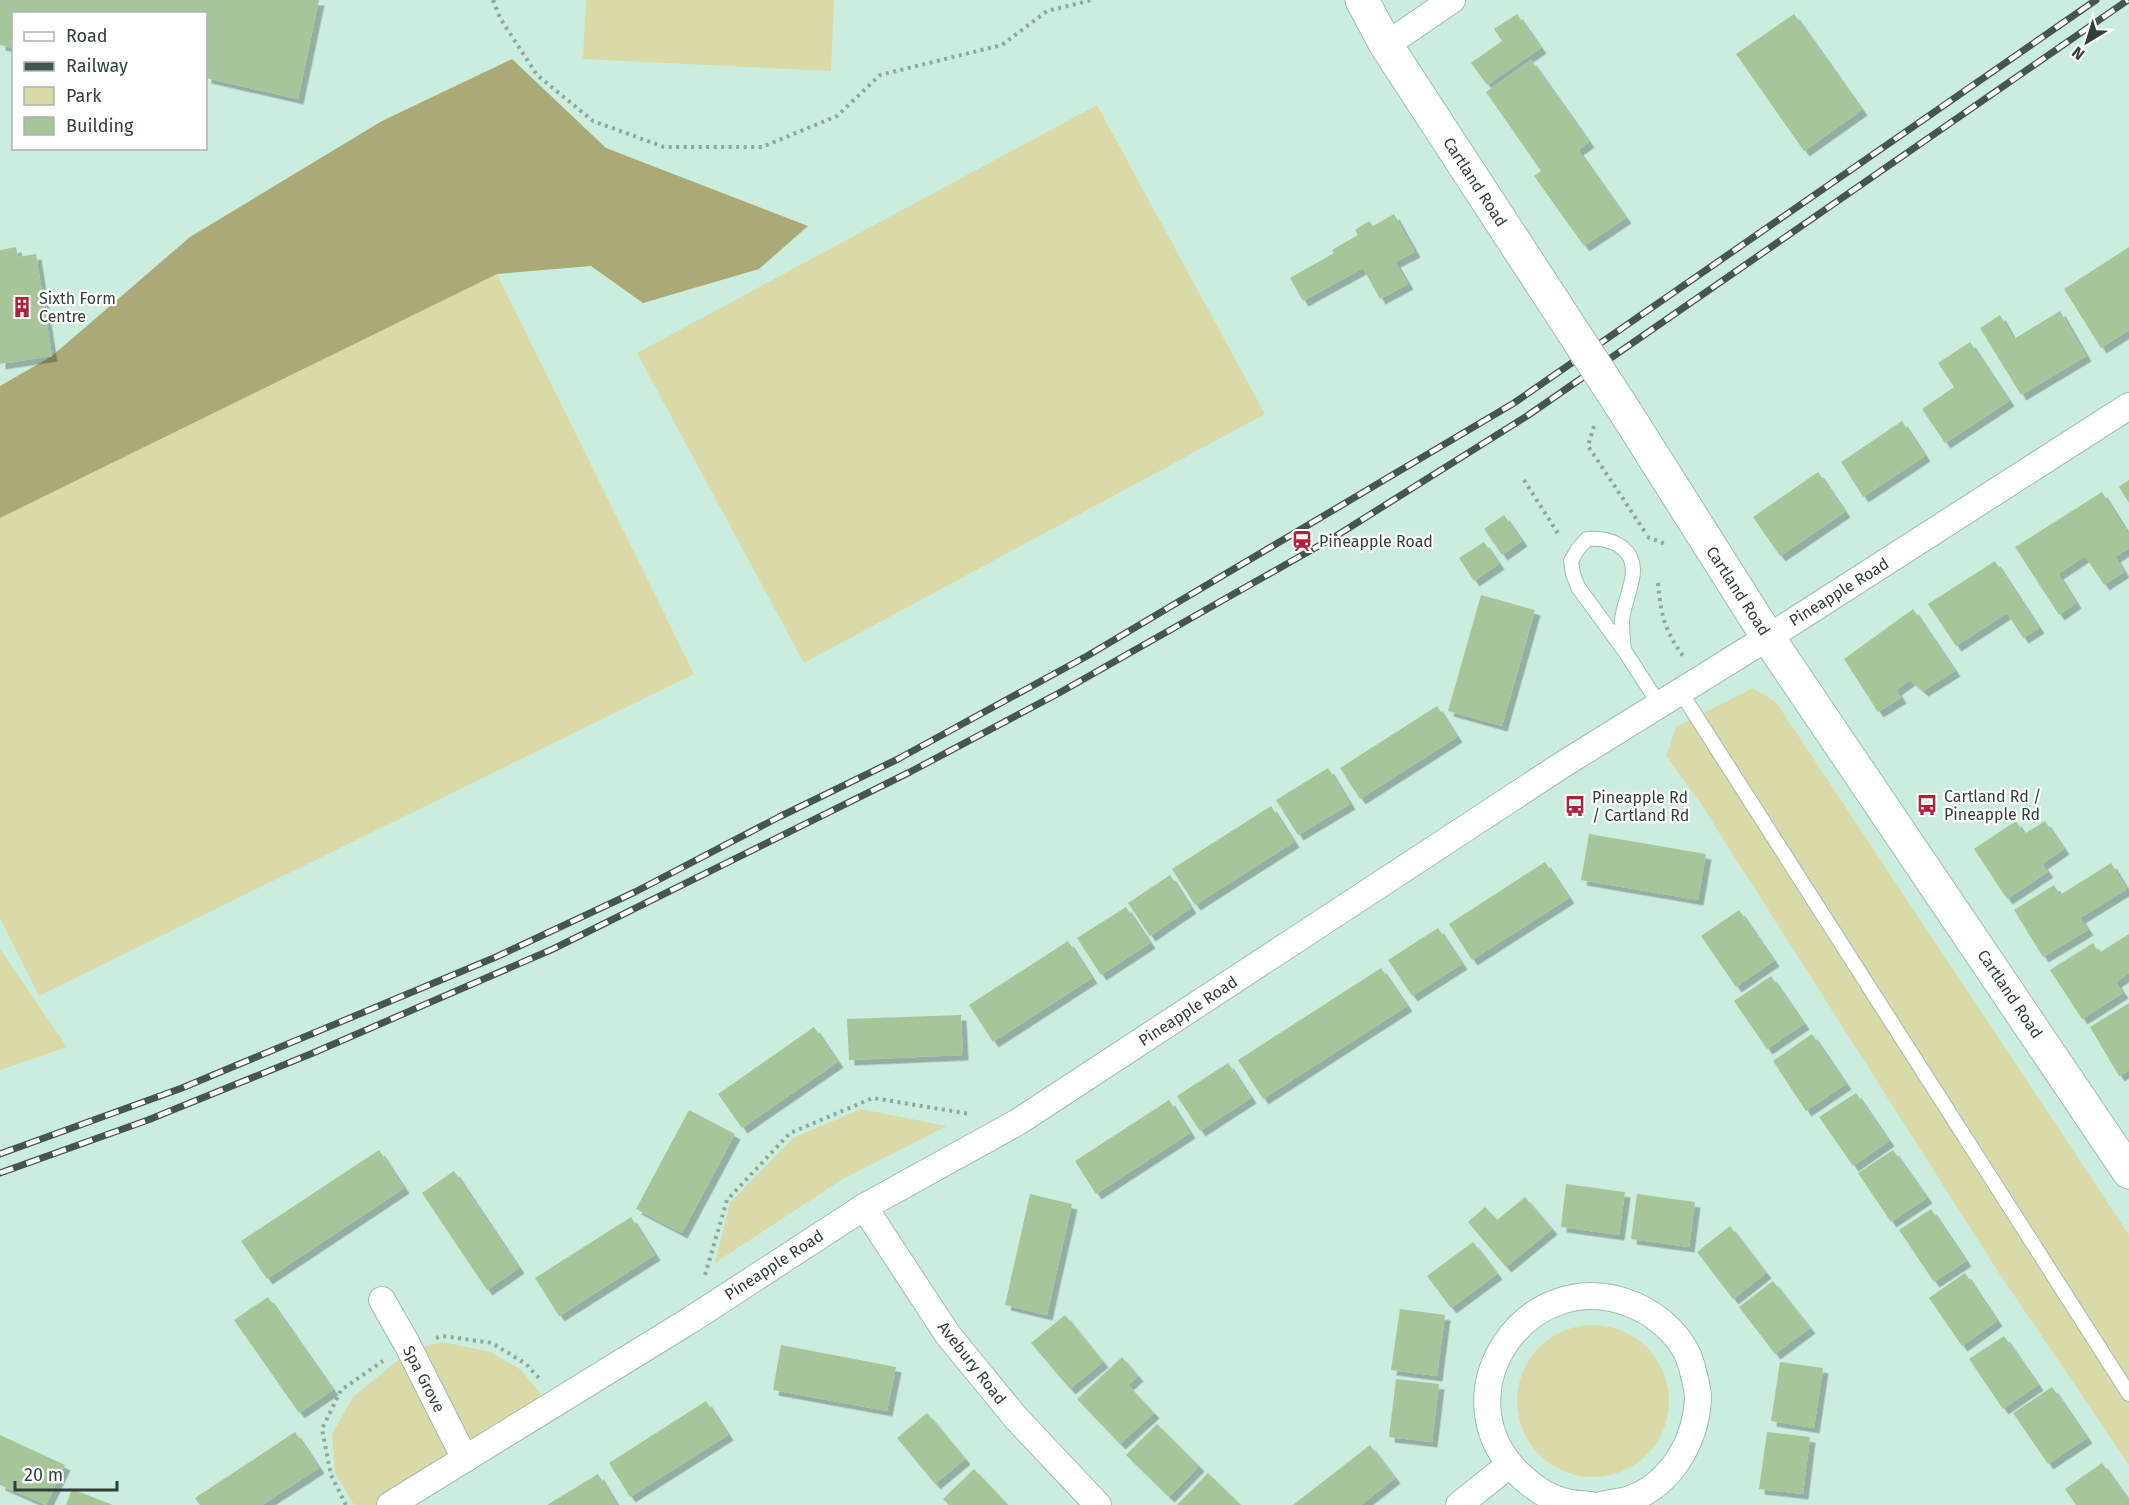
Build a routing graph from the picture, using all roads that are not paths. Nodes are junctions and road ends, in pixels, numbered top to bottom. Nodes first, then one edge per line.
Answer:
1 (1362, 0) edge
2 (1452, 0) edge
3 (1386, 45) junction
4 (2129, 406) edge
5 (1767, 636) junction
6 (1624, 650) junction
7 (1670, 698) junction
8 (2129, 1172) edge
9 (864, 1207) junction
10 (382, 1300) dead end
11 (2129, 1394) edge
12 (465, 1459) junction
13 (1509, 1465) junction
14 (390, 1505) edge
15 (1098, 1505) edge
16 (1459, 1505) edge
17 (1590, 1505) edge
18 (1601, 1505) edge

1 - 3 street, Cartland Road
2 - 3 street
3 - 5 street, Cartland Road, bridge
4 - 5 street, Pineapple Road
5 - 7 street, Pineapple Road
5 - 8 street, Cartland Road
6 - 6 lane
6 - 7 lane
7 - 9 street, Pineapple Road
7 - 11 lane
9 - 12 street, Pineapple Road
9 - 15 street, Avebury Road
10 - 12 street, Spa Grove
12 - 14 street, Pineapple Road
13 - 16 street
13 - 17 street
13 - 18 street

